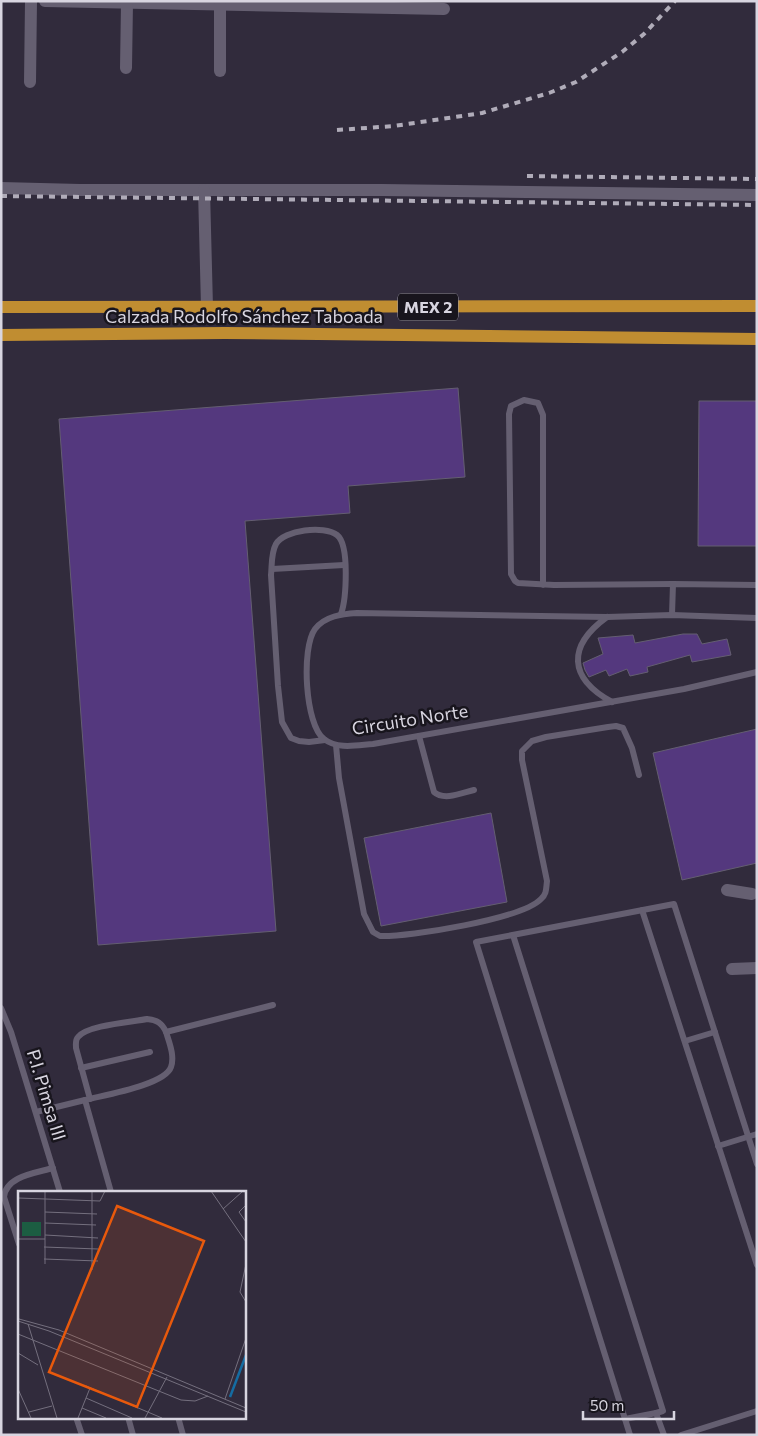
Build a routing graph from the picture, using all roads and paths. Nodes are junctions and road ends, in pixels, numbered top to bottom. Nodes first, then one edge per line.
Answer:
1 (31, 1) edge
2 (45, 1) edge
3 (127, 2) junction
4 (220, 4) junction
5 (407, 4) edge
6 (444, 9) dead end
7 (126, 68) dead end
8 (220, 71) dead end
9 (30, 82) dead end
10 (1, 188) edge
11 (204, 190) junction
12 (757, 196) edge
13 (757, 306) edge
14 (1, 307) edge
15 (208, 307) junction
16 (1, 335) edge
17 (757, 339) edge
18 (344, 566) junction
19 (272, 569) junction
20 (673, 584) junction
21 (543, 585) junction
22 (757, 585) edge
23 (341, 614) junction
24 (672, 615) junction
25 (608, 617) junction
26 (757, 618) edge
27 (757, 672) edge
28 (612, 702) junction
29 (419, 736) junction
30 (325, 740) junction
31 (336, 745) junction
32 (639, 775) dead end
33 (474, 790) dead end
34 (727, 890) dead end
35 (754, 896) edge
36 (642, 910) junction
37 (513, 935) junction
38 (757, 968) edge
39 (732, 969) dead end
40 (273, 1005) dead end
41 (1, 1008) edge
42 (166, 1032) junction
43 (715, 1032) junction
44 (685, 1041) junction
45 (150, 1052) dead end
46 (81, 1068) junction
47 (88, 1100) junction
48 (36, 1112) junction
49 (757, 1134) edge
50 (748, 1136) junction
51 (718, 1146) junction
52 (757, 1164) edge
53 (53, 1168) junction
54 (60, 1191) edge
55 (111, 1191) edge
56 (18, 1241) edge
57 (757, 1265) edge
58 (757, 1411) edge
59 (656, 1413) junction
60 (76, 1418) edge
61 (128, 1418) edge
62 (178, 1418) edge
63 (626, 1419) junction
64 (82, 1435) edge
65 (133, 1435) edge
66 (183, 1435) edge
67 (630, 1435) edge
68 (664, 1435) edge
69 (680, 1435) edge

1 - 9 street
2 - 3 street
3 - 4 street
3 - 7 street
4 - 5 street
4 - 8 street
5 - 6 street
10 - 11 street
11 - 12 street
11 - 15 street
13 - 15 main road, Calzada Rodolfo Sánchez Taboada / MEX 2
14 - 15 main road, Calzada Rodolfo Sánchez Taboada / MEX 2
16 - 17 main road, Calzada Rodolfo Sánchez Taboada / MEX 2
18 - 19 lane
18 - 19 lane
18 - 23 lane
19 - 30 lane
20 - 21 lane
20 - 22 lane
20 - 24 lane
21 - 21 lane
23 - 25 lane
23 - 30 lane
24 - 25 lane
24 - 26 lane
25 - 28 lane
27 - 28 lane, Circuito Norte
28 - 29 lane, Circuito Norte
29 - 31 lane, Circuito Norte
29 - 33 lane
30 - 31 lane, Circuito Norte
31 - 32 lane
34 - 35 street
36 - 37 lane
36 - 43 lane
36 - 44 lane
37 - 59 lane
37 - 63 lane
38 - 39 street
40 - 42 lane
41 - 48 lane, P.I. Pimsa III
42 - 46 lane
42 - 47 lane
43 - 44 lane
43 - 50 lane
44 - 51 lane
45 - 46 lane
46 - 47 lane
47 - 48 lane
47 - 55 lane
48 - 53 lane, P.I. Pimsa III
49 - 50 lane
50 - 51 lane
50 - 52 lane
51 - 57 lane
53 - 54 lane, P.I. Pimsa III
53 - 56 lane
58 - 69 lane
59 - 63 lane
59 - 68 lane
60 - 64 lane
61 - 65 lane
62 - 66 lane
63 - 67 lane

